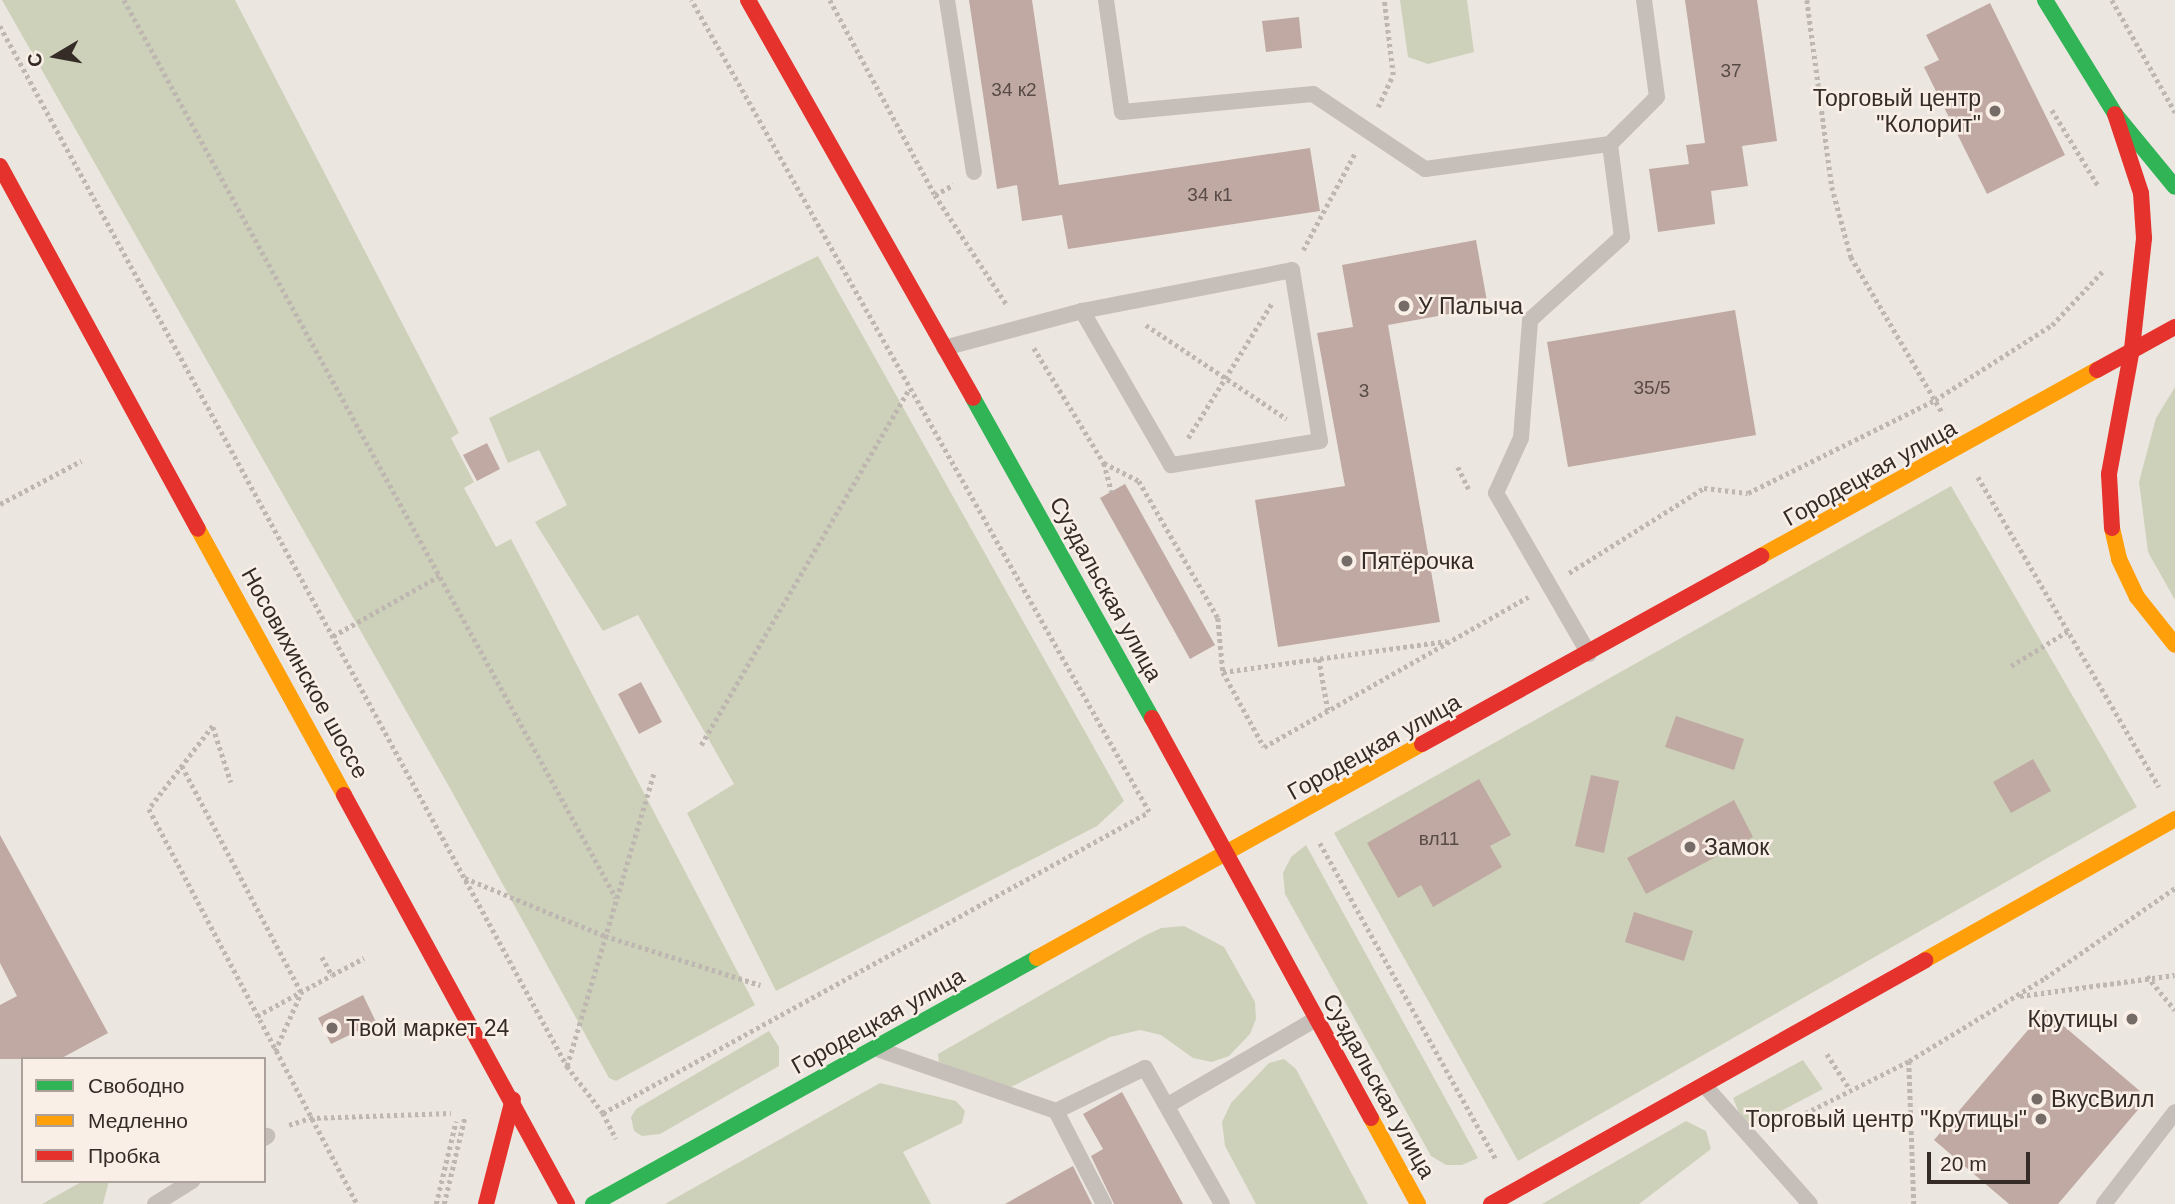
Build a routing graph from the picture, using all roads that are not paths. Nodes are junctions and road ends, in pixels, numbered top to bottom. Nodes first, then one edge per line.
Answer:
1 (748, 0) edge
2 (947, 0) edge
3 (1106, 0) edge
4 (1644, 0) edge
5 (2045, 0) edge
6 (2115, 114) junction
7 (1610, 144) junction
8 (0, 166) edge
9 (974, 172) dead end
10 (2175, 187) edge
11 (1082, 311) junction
12 (2175, 327) edge
13 (2175, 333) edge
14 (942, 348) junction
15 (2132, 349) junction
16 (2115, 434) junction
17 (2175, 645) edge
18 (1590, 655) junction
19 (2175, 819) edge
20 (1227, 854) junction
21 (1317, 1018) junction
22 (875, 1049) junction
23 (1704, 1085) junction
24 (513, 1098) junction
25 (1168, 1105) junction
26 (1056, 1111) junction
27 (2175, 1112) edge
28 (189, 1183) edge
29 (155, 1204) edge
30 (486, 1204) edge
31 (567, 1204) edge
32 (593, 1204) edge
33 (1104, 1204) edge
34 (1222, 1204) edge
35 (1418, 1204) edge
36 (1491, 1204) edge
37 (1810, 1204) edge
38 (2104, 1204) edge

1 - 14 street, Суздальская улица
2 - 9 lane
3 - 7 lane
4 - 7 lane
5 - 6 street
6 - 10 street
6 - 15 street
7 - 18 lane
8 - 24 street, Носовихинское шоссе
11 - 11 lane
11 - 14 lane
12 - 15 street, Городецкая улица
13 - 16 street
14 - 20 street, Суздальская улица
15 - 16 street
15 - 18 street, Городецкая улица
16 - 17 street
18 - 20 street, Городецкая улица
19 - 23 street
20 - 21 street, Суздальская улица
20 - 22 street, Городецкая улица
21 - 25 lane
21 - 35 street, Суздальская улица
22 - 26 lane
22 - 32 street, Городецкая улица
23 - 36 street
23 - 37 lane
24 - 30 street
24 - 31 street, Носовихинское шоссе
25 - 26 lane
25 - 34 lane
26 - 33 lane
27 - 38 lane
28 - 29 lane

